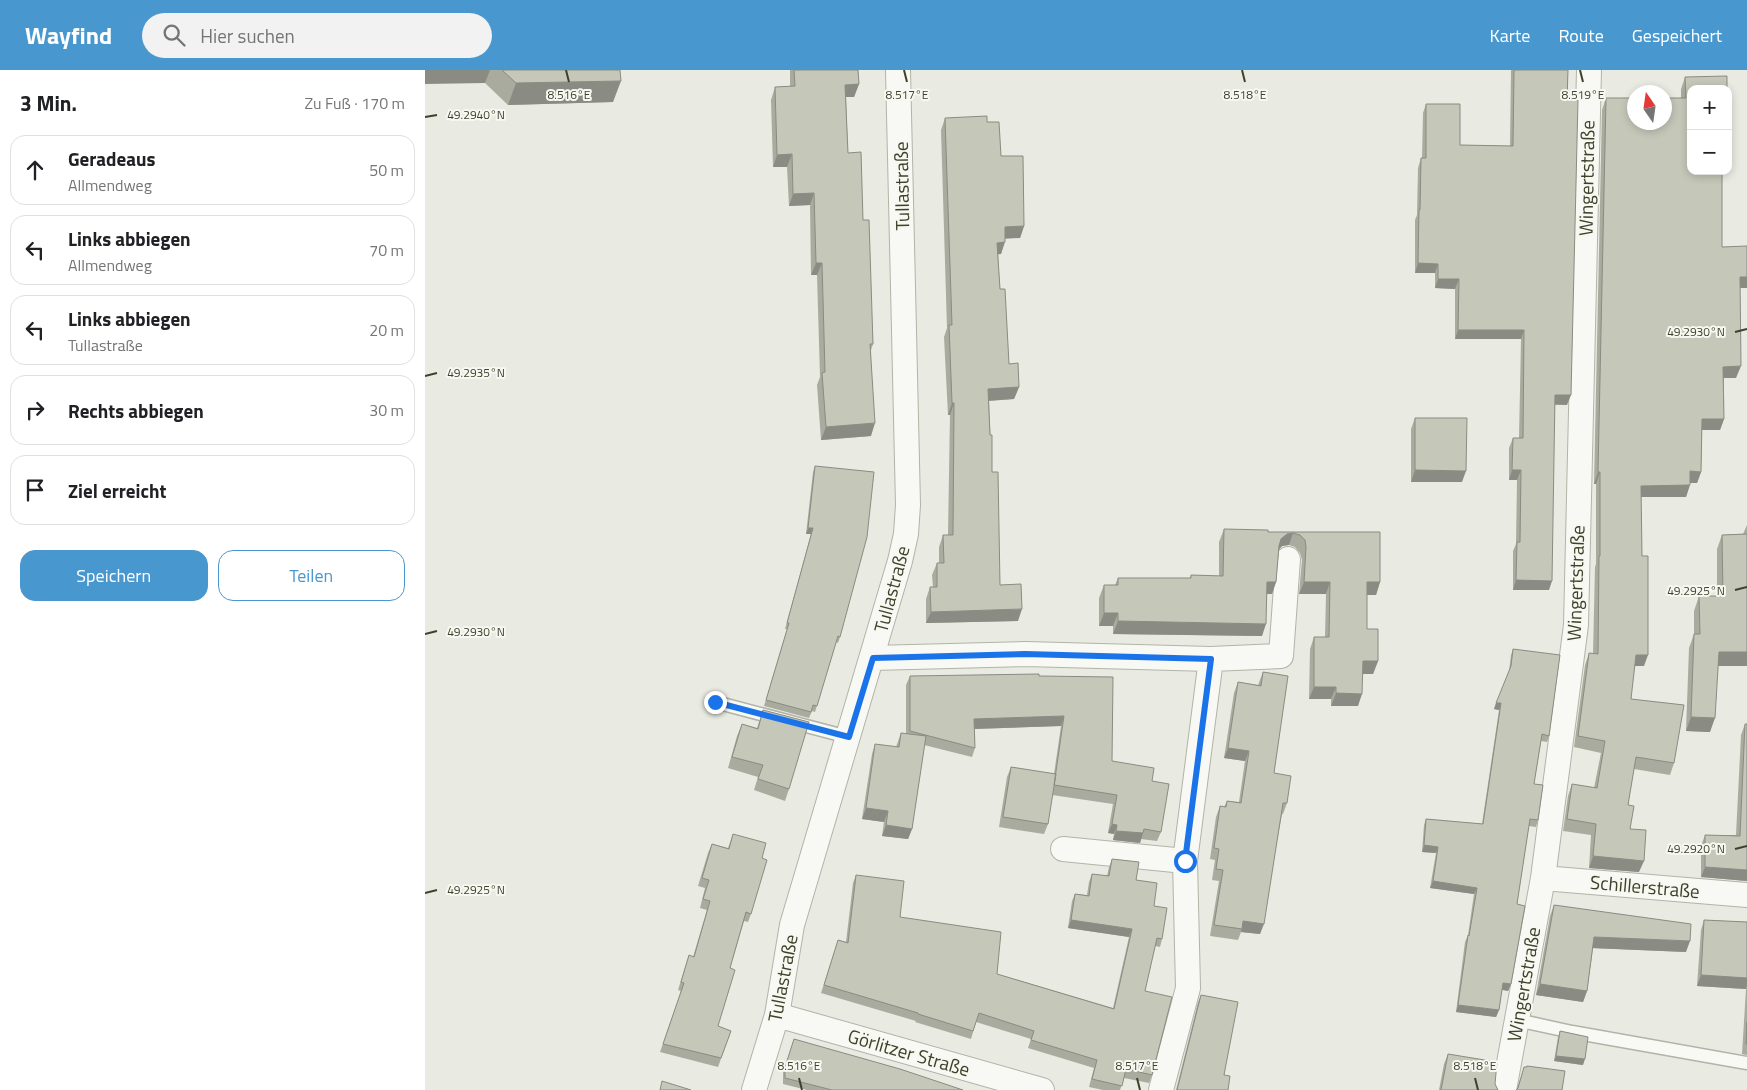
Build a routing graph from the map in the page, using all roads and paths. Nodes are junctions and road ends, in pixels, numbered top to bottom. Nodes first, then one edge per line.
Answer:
1 (898, 70) edge
2 (1589, 70) edge
3 (1288, 559) dead end
4 (873, 658) junction
5 (1211, 659) junction
6 (715, 702) dead end
7 (849, 737) junction
8 (1063, 849) dead end
9 (1185, 861) junction
10 (1543, 878) junction
11 (1747, 895) edge
12 (777, 1015) junction
13 (1517, 1020) junction
14 (1747, 1063) edge
15 (754, 1090) edge
16 (1042, 1090) edge
17 (1161, 1090) edge
18 (1504, 1090) edge

1 - 4 street, Tullastraße
2 - 10 street, Wingertstraße
3 - 5 street
4 - 5 street
4 - 7 street, Tullastraße
5 - 9 street
6 - 7 lane
7 - 12 street, Tullastraße
8 - 9 street
9 - 17 street
10 - 11 street, Schillerstraße
10 - 13 street, Wingertstraße
12 - 15 street, Tullastraße
12 - 16 street, Görlitzer Straße
13 - 14 lane
13 - 18 street, Wingertstraße

